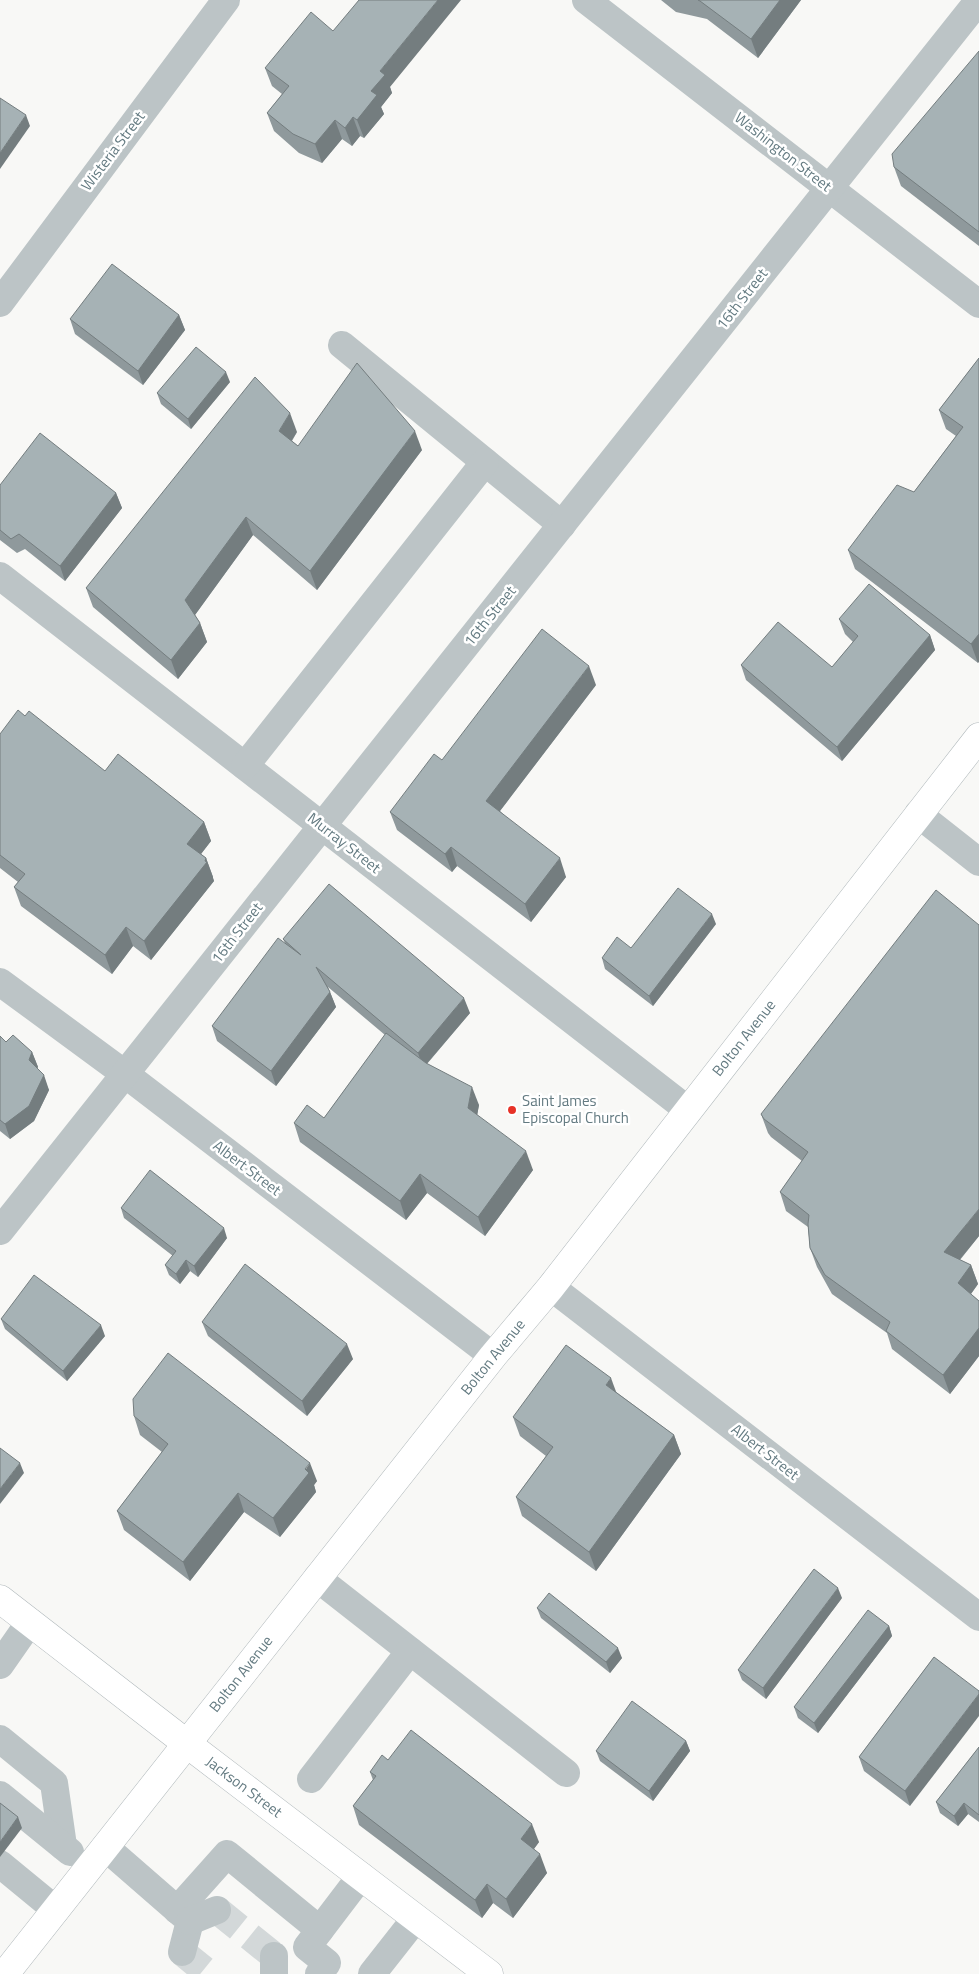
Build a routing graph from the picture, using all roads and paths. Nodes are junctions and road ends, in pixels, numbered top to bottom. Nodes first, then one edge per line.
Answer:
1 (226, 0) edge
2 (586, 0) edge
3 (979, 0) edge
4 (830, 188) junction
5 (0, 303) edge
6 (979, 304) edge
7 (342, 345) dead end
8 (485, 462) junction
9 (562, 525) junction
10 (0, 576) edge
11 (979, 737) edge
12 (245, 766) junction
13 (918, 814) junction
14 (322, 826) junction
15 (979, 862) edge
16 (0, 982) edge
17 (125, 1074) junction
18 (688, 1110) junction
19 (0, 1231) edge
20 (551, 1287) junction
21 (493, 1356) junction
22 (317, 1578) junction
23 (0, 1599) edge
24 (979, 1617) edge
25 (30, 1622) junction
26 (410, 1651) junction
27 (0, 1665) edge
28 (0, 1739) edge
29 (186, 1743) junction
30 (566, 1773) dead end
31 (311, 1778) dead end
32 (0, 1794) edge
33 (63, 1846) junction
34 (105, 1847) junction
35 (0, 1864) edge
36 (89, 1868) junction
37 (361, 1876) junction
38 (56, 1910) junction
39 (217, 1910) dead end
40 (184, 1915) junction
41 (416, 1918) junction
42 (320, 1930) junction
43 (182, 1952) dead end
44 (4, 1969) edge
45 (319, 1974) edge
46 (372, 1974) edge
47 (489, 1974) edge

1 - 5 street, Wisteria Street
2 - 4 street, Washington Street
3 - 4 street, 16th Street
4 - 6 street, Washington Street
4 - 9 street, 16th Street
7 - 8 street
8 - 9 street
8 - 12 street
9 - 14 street, 16th Street
10 - 12 street, Murray Street
11 - 13 main road, Bolton Avenue
12 - 14 street, Murray Street
13 - 15 street
13 - 18 main road, Bolton Avenue
14 - 17 street, 16th Street
14 - 18 street, Murray Street
16 - 17 street, Albert Street
17 - 19 street, 16th Street
17 - 21 street, Albert Street
18 - 20 main road, Bolton Avenue
20 - 21 main road, Bolton Avenue
20 - 24 street, Albert Street
21 - 22 main road, Bolton Avenue
22 - 26 street
22 - 29 main road, Bolton Avenue
23 - 25 main road, Jackson Street
25 - 27 street
25 - 29 main road, Jackson Street
26 - 30 street
26 - 31 street
28 - 33 street
29 - 34 main road, Bolton Avenue
29 - 37 main road, Jackson Street
32 - 33 street
33 - 36 street
34 - 36 main road, Bolton Avenue
34 - 40 street
35 - 38 street
36 - 38 main road, Bolton Avenue
37 - 41 main road, Jackson Street
37 - 42 street
38 - 44 main road, Bolton Avenue
39 - 40 street
40 - 42 street
40 - 43 street
41 - 46 street
41 - 47 main road, Jackson Street
42 - 45 street

